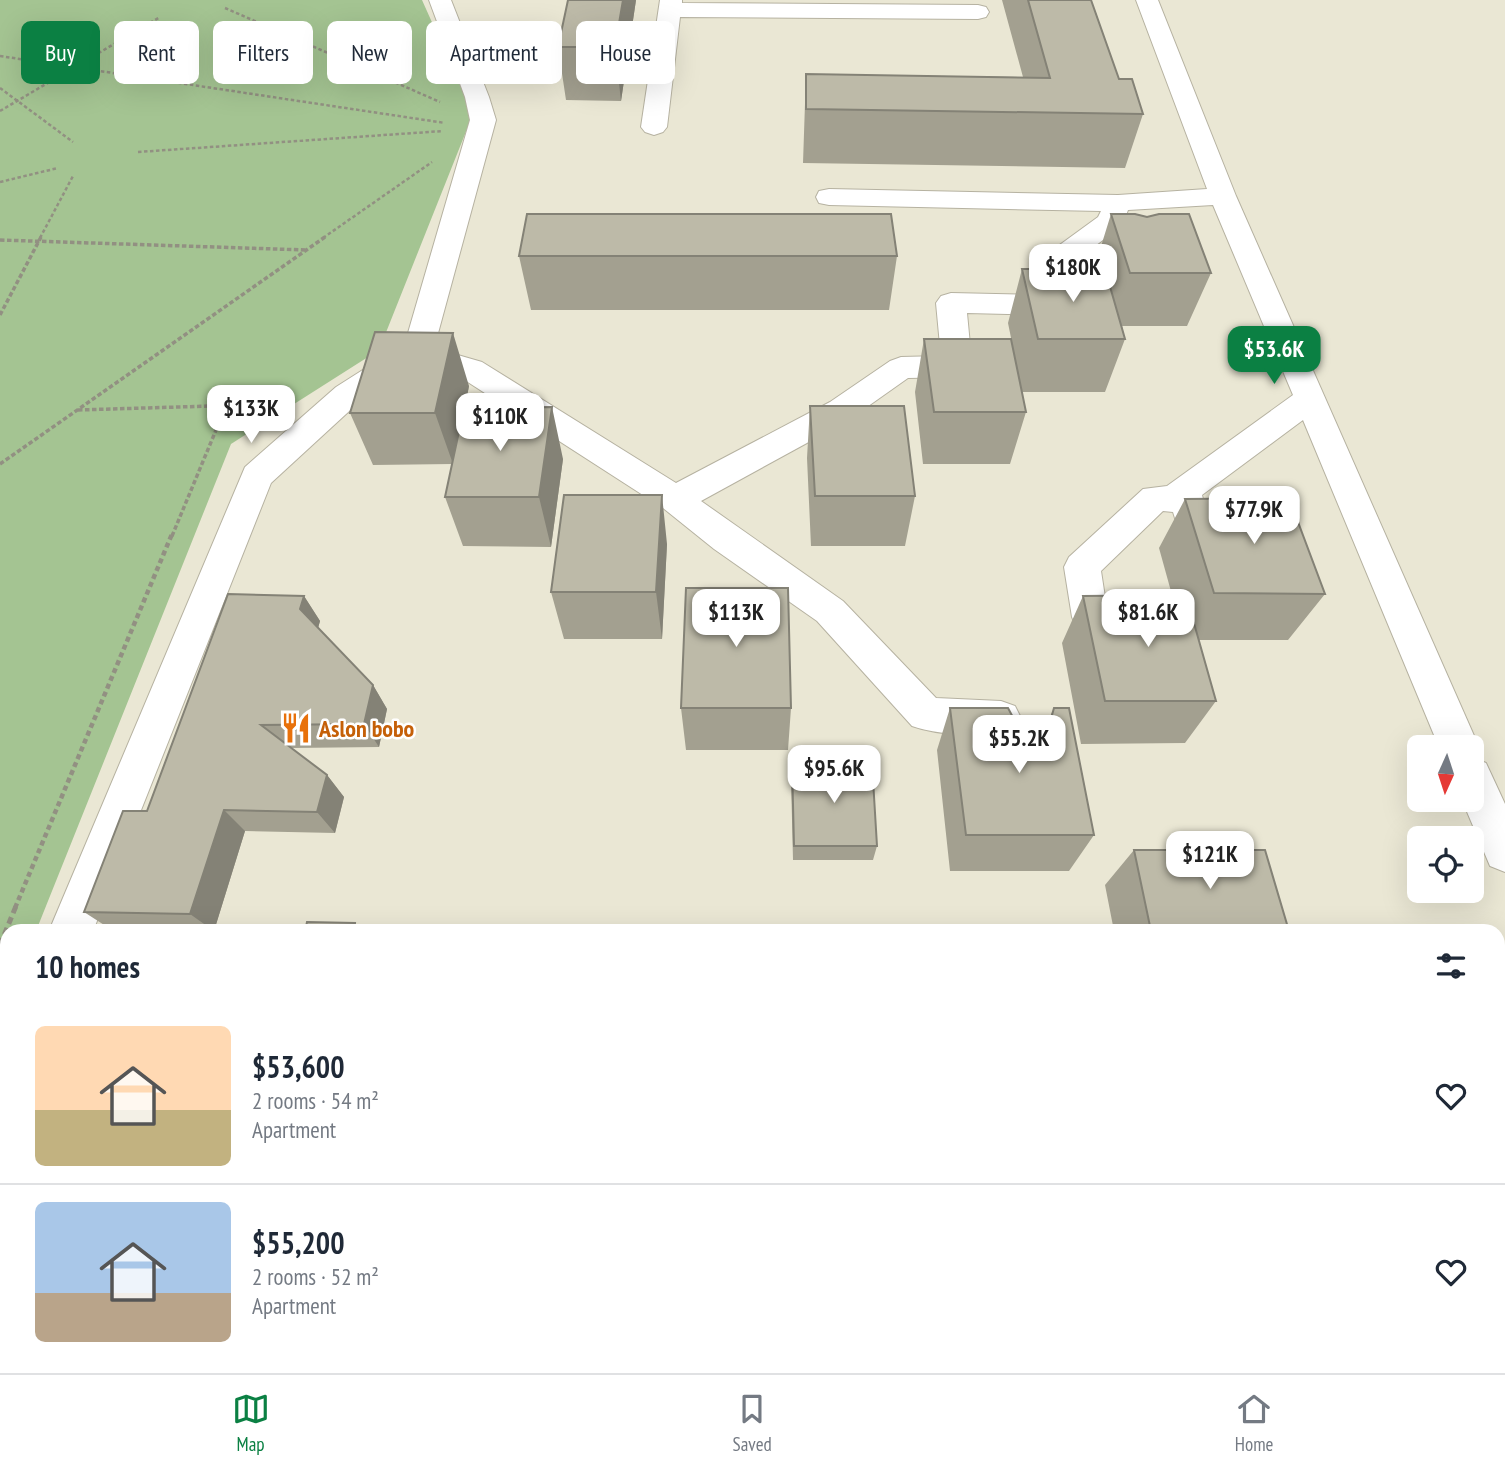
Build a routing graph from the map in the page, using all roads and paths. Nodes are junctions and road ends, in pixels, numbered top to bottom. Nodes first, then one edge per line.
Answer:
1 (440, 0) edge
2 (1147, 0) edge
3 (671, 5) edge
4 (225, 8) dead end
5 (978, 12) dead end
6 (160, 17) dead end
7 (100, 52) edge
8 (0, 56) edge
9 (21, 59) edge
10 (100, 71) edge
11 (46, 84) edge
12 (0, 88) edge
13 (17, 101) junction
14 (0, 111) edge
15 (482, 124) junction
16 (654, 127) dead end
17 (73, 142) dead end
18 (138, 152) dead end
19 (58, 168) dead end
20 (73, 176) dead end
21 (0, 182) edge
22 (1223, 196) junction
23 (829, 197) dead end
24 (1114, 212) junction
25 (0, 240) edge
26 (39, 241) junction
27 (306, 250) junction
28 (1128, 260) edge
29 (0, 315) edge
30 (407, 352) junction
31 (1308, 400) junction
32 (339, 402) junction
33 (226, 405) junction
34 (77, 410) junction
35 (0, 464) edge
36 (675, 499) junction
37 (1173, 499) junction
38 (1194, 531) edge
39 (1090, 617) edge
40 (1454, 735) edge
41 (1013, 750) edge
42 (1484, 804) edge
43 (1505, 852) edge
44 (9, 924) edge
45 (74, 924) edge

1 - 15 street
2 - 22 street
3 - 5 street
3 - 16 street
4 - 15 path
6 - 7 path
8 - 9 path
10 - 15 path
11 - 13 path
12 - 13 path
13 - 14 path
13 - 17 path
15 - 18 path
15 - 27 path
15 - 30 street
19 - 21 path
20 - 26 path
22 - 24 street
22 - 31 street
23 - 24 street
24 - 28 street
24 - 36 street
25 - 26 path
26 - 27 path
26 - 29 path
27 - 34 path
30 - 32 street
30 - 36 street
31 - 37 street
31 - 40 street
32 - 33 path
32 - 45 street
33 - 34 path
33 - 44 path
34 - 35 path
36 - 41 street
37 - 38 street
37 - 39 street
42 - 43 street

